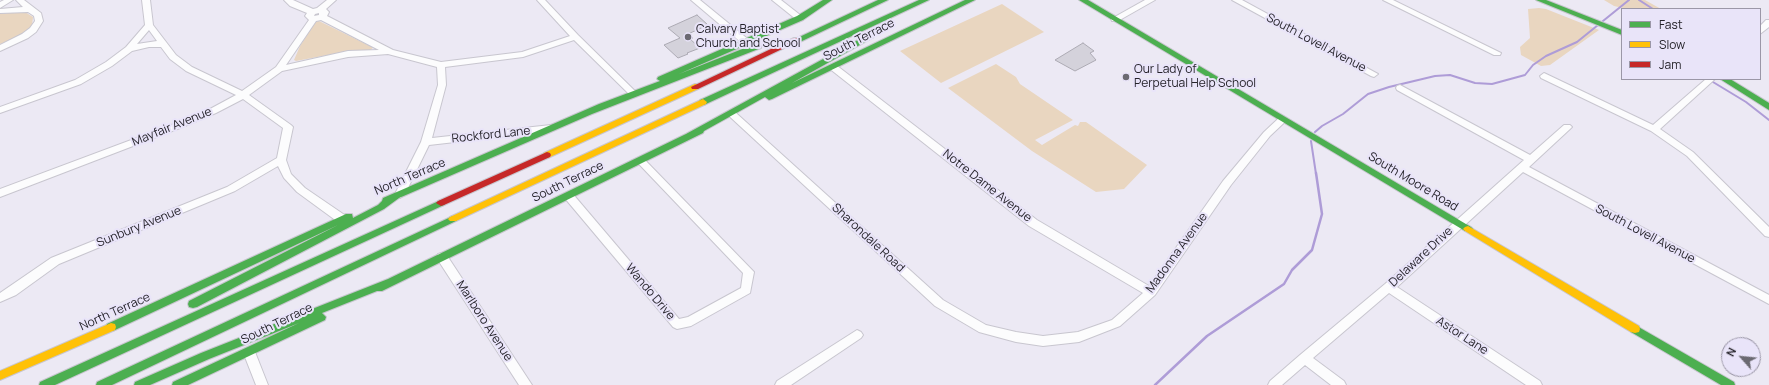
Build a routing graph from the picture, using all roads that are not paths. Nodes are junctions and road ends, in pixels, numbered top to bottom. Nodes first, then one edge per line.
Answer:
1 (9, 0) edge
2 (20, 0) edge
3 (146, 0) edge
4 (288, 0) edge
5 (332, 0) edge
6 (541, 0) edge
7 (695, 0) edge
8 (776, 0) edge
9 (828, 0) edge
10 (884, 0) edge
11 (971, 0) edge
12 (1083, 0) edge
13 (1151, 0) edge
14 (1236, 0) edge
15 (1387, 0) edge
16 (1540, 0) edge
17 (928, 2) edge
18 (0, 6) edge
19 (30, 8) junction
20 (0, 11) edge
21 (317, 14) junction
22 (800, 18) junction
23 (844, 18) junction
24 (1115, 19) junction
25 (1769, 22) edge
26 (149, 25) junction
27 (1761, 30) edge
28 (1621, 33) edge
29 (575, 37) junction
30 (746, 42) junction
31 (164, 44) junction
32 (0, 48) edge
33 (129, 49) junction
34 (390, 52) junction
35 (1497, 53) dead end
36 (441, 65) junction
37 (833, 67) junction
38 (279, 69) junction
39 (1374, 74) dead end
40 (1544, 76) dead end
41 (1710, 80) edge
42 (1726, 80) edge
43 (1400, 88) dead end
44 (632, 92) junction
45 (242, 95) junction
46 (1769, 107) edge
47 (0, 110) edge
48 (592, 111) junction
49 (733, 115) junction
50 (1283, 119) junction
51 (556, 127) junction
52 (1566, 127) dead end
53 (1654, 129) junction
54 (690, 135) junction
55 (426, 142) junction
56 (1530, 159) junction
57 (281, 160) junction
58 (640, 160) junction
59 (1522, 167) junction
60 (0, 193) edge
61 (398, 195) junction
62 (568, 196) junction
63 (342, 219) junction
64 (1459, 223) junction
65 (1769, 233) edge
66 (442, 257) junction
67 (388, 283) junction
68 (1389, 287) junction
69 (1151, 292) junction
70 (0, 298) edge
71 (1769, 300) edge
72 (184, 309) dead end
73 (148, 327) dead end
74 (857, 335) dead end
75 (1016, 337) joint
76 (249, 352) junction
77 (1304, 358) junction
78 (0, 376) edge
79 (36, 385) edge
80 (44, 385) edge
81 (101, 385) edge
82 (139, 385) edge
83 (177, 385) edge
84 (262, 385) edge
85 (526, 385) edge
86 (781, 385) edge
87 (1274, 385) edge
88 (1340, 385) edge
89 (1536, 385) edge
90 (1730, 385) edge

1 - 18 street
2 - 19 street
3 - 26 street
4 - 21 street
5 - 21 street, Mayfair Avenue
6 - 29 street
7 - 30 street
8 - 22 street
9 - 22 main road, North Terrace
10 - 23 main road
11 - 37 main road, South Terrace
12 - 24 main road, South Moore Road
13 - 24 street
14 - 39 street, South Lovell Avenue
15 - 35 street
16 - 28 main road
17 - 54 main road
17 - 81 main road
19 - 20 street
19 - 32 street
21 - 34 street
21 - 38 street, Mayfair Avenue
22 - 30 main road, North Terrace
23 - 48 main road
23 - 80 main road
24 - 50 main road, South Moore Road
25 - 27 street
26 - 31 street
26 - 33 street
29 - 36 street
29 - 44 street
30 - 44 main road, North Terrace
31 - 33 street
31 - 45 street
33 - 47 street
34 - 36 street
34 - 38 street
36 - 55 street
37 - 49 main road, South Terrace
37 - 69 street, Notre Dame Avenue
38 - 45 street, Mayfair Avenue
40 - 53 street
41 - 53 street
42 - 46 main road
43 - 56 street
44 - 48 main road, North Terrace
45 - 57 street
45 - 60 street, Mayfair Avenue
48 - 51 main road, North Terrace
49 - 54 main road, South Terrace
49 - 75 street, Sharondale Road
50 - 64 main road, South Moore Road
50 - 69 street, Madonna Avenue
51 - 55 street, Rockford Lane
51 - 61 main road, North Terrace
52 - 56 street, Delaware Drive
53 - 65 street
54 - 58 main road, South Terrace
55 - 61 street
56 - 59 street, Delaware Drive
57 - 63 street
57 - 70 street, Sunbury Avenue
58 - 62 main road, South Terrace
58 - 62 street, Wando Drive
59 - 64 street, Delaware Drive
59 - 71 street, South Lovell Avenue
61 - 63 main road, North Terrace
61 - 72 main road
62 - 66 main road, South Terrace
63 - 78 main road, North Terrace
64 - 68 street, Delaware Drive
64 - 90 main road, South Moore Road
66 - 67 main road, South Terrace
66 - 85 street, Marlboro Avenue
67 - 76 main road, South Terrace
67 - 82 main road
68 - 77 street, Delaware Drive
68 - 89 street, Astor Lane
69 - 75 street, Madonna Avenue
73 - 79 main road
74 - 86 street
76 - 83 main road, South Terrace
76 - 84 street
77 - 87 street, Delaware Drive
77 - 88 street

